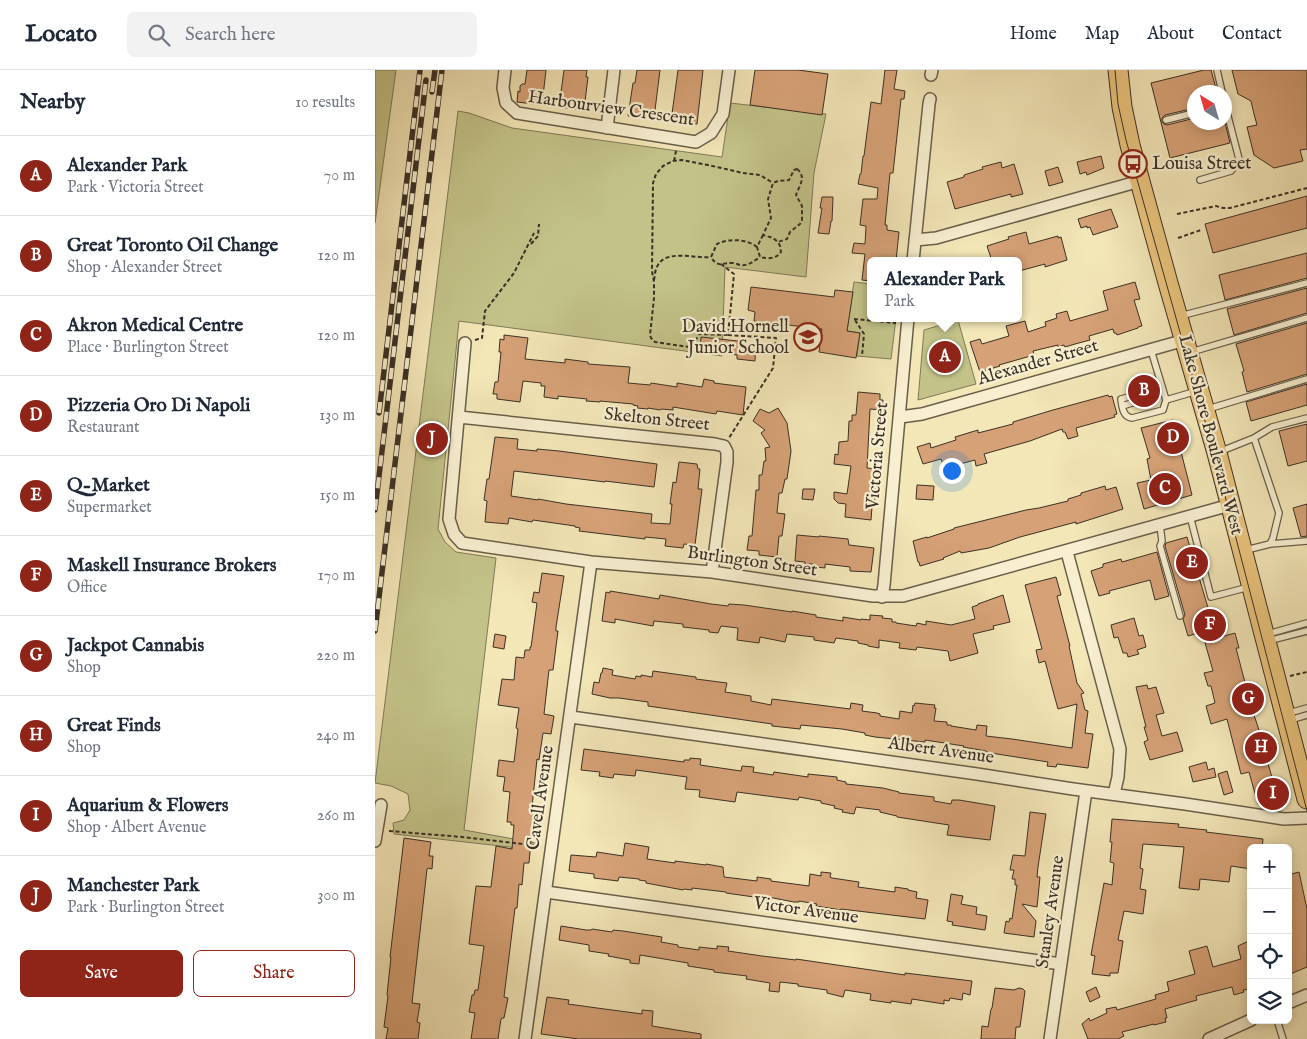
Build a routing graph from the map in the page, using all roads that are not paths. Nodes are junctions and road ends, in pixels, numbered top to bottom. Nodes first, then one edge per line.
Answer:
1 (505, 70) edge
2 (614, 70) edge
3 (729, 70) edge
4 (1118, 70) edge
5 (1217, 70) edge
6 (1221, 85) edge
7 (931, 99) dead end
8 (1187, 115) edge
9 (1166, 120) dead end
10 (607, 128) junction
11 (1232, 130) edge
12 (1200, 180) dead end
13 (1140, 181) junction
14 (915, 240) junction
15 (913, 257) edge
16 (1307, 283) edge
17 (1178, 317) junction
18 (1307, 318) edge
19 (908, 322) edge
20 (465, 343) road end
21 (1187, 346) junction
22 (1151, 350) junction
23 (1307, 379) edge
24 (1154, 390) dead end
25 (1199, 390) junction
26 (1140, 394) dead end
27 (1164, 394) junction
28 (1156, 396) dead end
29 (1142, 400) dead end
30 (1122, 406) junction
31 (1205, 410) junction
32 (459, 417) junction
33 (900, 417) junction
34 (1307, 418) edge
35 (1254, 438) junction
36 (1217, 453) junction
37 (1230, 505) junction
38 (1190, 516) junction
39 (1160, 525) junction
40 (1307, 541) edge
41 (1270, 544) junction
42 (1242, 551) junction
43 (1067, 552) junction
44 (591, 562) junction
45 (712, 572) junction
46 (1251, 587) junction
47 (882, 597) junction
48 (1180, 616) dead end
49 (1307, 623) edge
50 (1307, 631) edge
51 (1264, 639) junction
52 (1307, 708) edge
53 (1307, 715) edge
54 (571, 717) junction
55 (1285, 718) junction
56 (1086, 791) junction
57 (1114, 794) junction
58 (1307, 799) edge
59 (381, 805) dead end
60 (1307, 818) edge
61 (376, 836) edge
62 (546, 892) junction
63 (1061, 964) junction
64 (1307, 995) edge
65 (1292, 1001) edge
66 (1247, 1022) edge
67 (1278, 1024) edge
68 (525, 1039) edge
69 (1050, 1039) edge
70 (1209, 1039) edge
71 (1283, 1039) edge

1 - 10 street, Harbourview Crescent
2 - 10 street
3 - 10 street, Harbourview Crescent
4 - 13 main road, Lake Shore Boulevard West
5 - 6 lane
7 - 14 street
8 - 9 lane
11 - 12 lane
13 - 14 street
13 - 17 main road, Lake Shore Boulevard West
14 - 15 street
16 - 17 lane
17 - 21 main road, Lake Shore Boulevard West
18 - 21 lane
19 - 33 street, Victoria Street
20 - 32 street, Burlington Street
21 - 22 street, Alexander Street
21 - 25 main road, Lake Shore Boulevard West
22 - 27 lane
22 - 33 street, Alexander Street
23 - 31 lane
24 - 27 lane
25 - 27 lane
25 - 31 main road, Lake Shore Boulevard West
26 - 30 lane
27 - 28 lane
27 - 30 lane
29 - 30 lane
31 - 36 main road, Lake Shore Boulevard West
32 - 44 street, Burlington Street
32 - 45 street, Skelton Street
33 - 47 street, Victoria Street
34 - 35 lane
35 - 36 lane
35 - 41 lane
36 - 37 main road, Lake Shore Boulevard West
37 - 38 street, Burlington Street
37 - 42 main road, Lake Shore Boulevard West
38 - 39 street, Burlington Street
38 - 46 lane
39 - 43 street, Burlington Street
39 - 48 lane
40 - 41 lane
41 - 42 lane
42 - 46 main road, Lake Shore Boulevard West
43 - 47 street, Burlington Street
43 - 57 street
44 - 45 street, Burlington Street
44 - 54 street, Cavell Avenue
45 - 47 street, Burlington Street
46 - 51 main road, Lake Shore Boulevard West
49 - 51 lane
50 - 51 lane
51 - 55 main road, Lake Shore Boulevard West
52 - 55 lane
53 - 55 lane
54 - 56 street, Albert Avenue
54 - 62 street, Cavell Avenue
55 - 58 main road, Lake Shore Boulevard West
56 - 57 street, Albert Avenue
56 - 63 street, Stanley Avenue
57 - 60 street, Albert Avenue
59 - 61 street
62 - 63 street, Victor Avenue
62 - 68 street, Cavell Avenue
63 - 69 street, Stanley Avenue
64 - 65 street
66 - 70 street
67 - 71 lane

